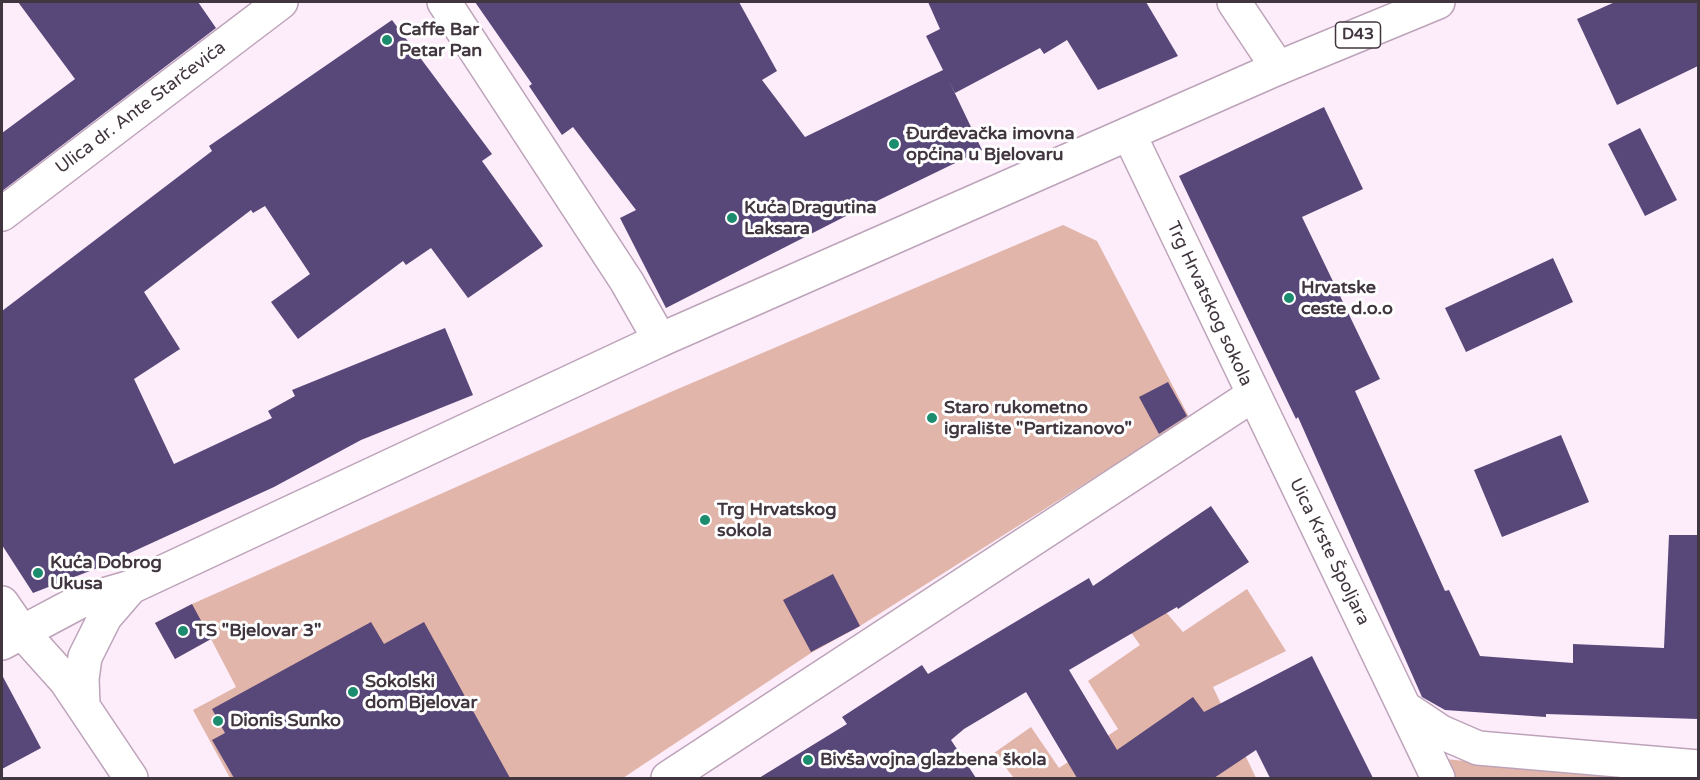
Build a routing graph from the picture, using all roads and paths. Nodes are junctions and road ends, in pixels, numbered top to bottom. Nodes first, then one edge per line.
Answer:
1 (281, 2) edge
2 (444, 2) edge
3 (1234, 2) edge
4 (1438, 2) edge
5 (1278, 68) junction
6 (1129, 134) junction
7 (2, 214) edge
8 (660, 340) junction
9 (1253, 395) junction
10 (131, 587) junction
11 (2, 603) edge
12 (12, 638) edge
13 (83, 705) junction
14 (1405, 708) junction
15 (1698, 767) edge
16 (131, 778) edge
17 (668, 778) edge
18 (1438, 778) edge

1 - 7 street, Ulica dr. Ante Starčevića
2 - 8 street
3 - 5 street
4 - 5 street, D43
5 - 6 street
6 - 8 street
6 - 9 street, Trg Hrvatskog sokola
8 - 10 street
9 - 14 street, Uica Krste Špoljara
9 - 17 street, Trg Hrvatskog sokola
10 - 12 street
10 - 13 street
11 - 12 street
12 - 13 street
13 - 16 street
14 - 15 street
14 - 18 street, Uica Krste Špoljara

